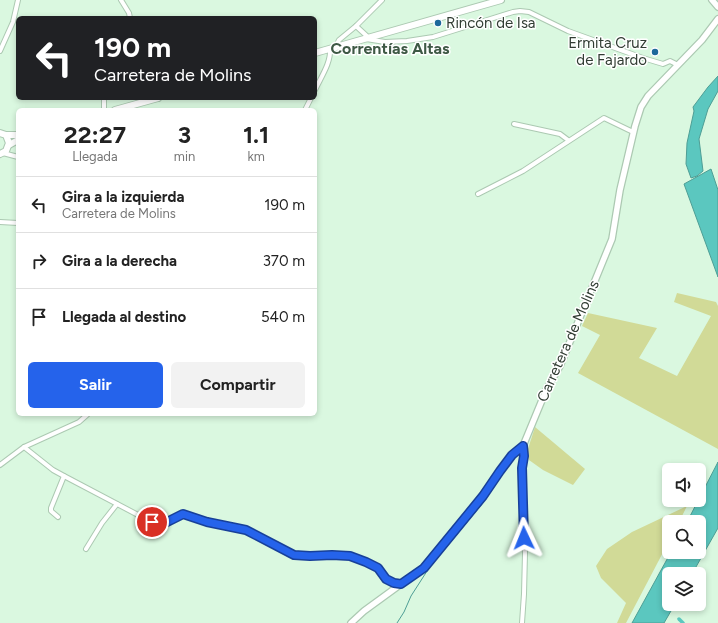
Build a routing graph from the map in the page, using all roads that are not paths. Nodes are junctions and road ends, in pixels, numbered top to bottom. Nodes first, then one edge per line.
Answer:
1 (18, 0) edge
2 (121, 0) edge
3 (382, 0) edge
4 (501, 0) edge
5 (712, 0) edge
6 (718, 7) edge
7 (130, 16) edge
8 (718, 19) edge
9 (356, 26) junction
10 (368, 39) junction
11 (332, 48) junction
12 (0, 51) edge
13 (317, 52) edge
14 (678, 65) junction
15 (317, 86) edge
16 (133, 100) edge
17 (151, 100) edge
18 (133, 105) junction
19 (122, 108) edge
20 (514, 124) dead end
21 (633, 132) junction
22 (3, 134) edge
23 (16, 135) edge
24 (568, 140) junction
25 (16, 141) edge
26 (9, 146) junction
27 (1, 153) edge
28 (16, 157) edge
29 (478, 194) dead end
30 (0, 222) edge
31 (16, 223) edge
32 (86, 416) edge
33 (523, 446) junction
34 (24, 447) junction
35 (0, 466) edge
36 (64, 476) junction
37 (117, 504) junction
38 (58, 517) dead end
39 (86, 549) dead end
40 (401, 584) junction
41 (351, 623) edge
42 (522, 623) edge

1 - 12 street
2 - 7 street
3 - 9 street
4 - 10 main road
5 - 6 street
8 - 14 street, Carretera de Molins
9 - 10 street
9 - 11 street
10 - 11 main road
10 - 14 street
11 - 13 main road
11 - 15 street
14 - 21 street, Carretera de Molins
16 - 18 street
17 - 18 main road
18 - 19 main road
20 - 24 street
21 - 24 street
21 - 33 street, Carretera de Molins
22 - 23 main road
22 - 26 main road
24 - 29 street
25 - 26 main road
26 - 27 main road
27 - 28 street
30 - 31 street
32 - 34 street
33 - 40 street, Carretera de Molins
33 - 42 street
34 - 35 street
34 - 36 street
36 - 37 street
36 - 38 street
37 - 39 street
37 - 40 street
40 - 41 street, Carretera de Molins

